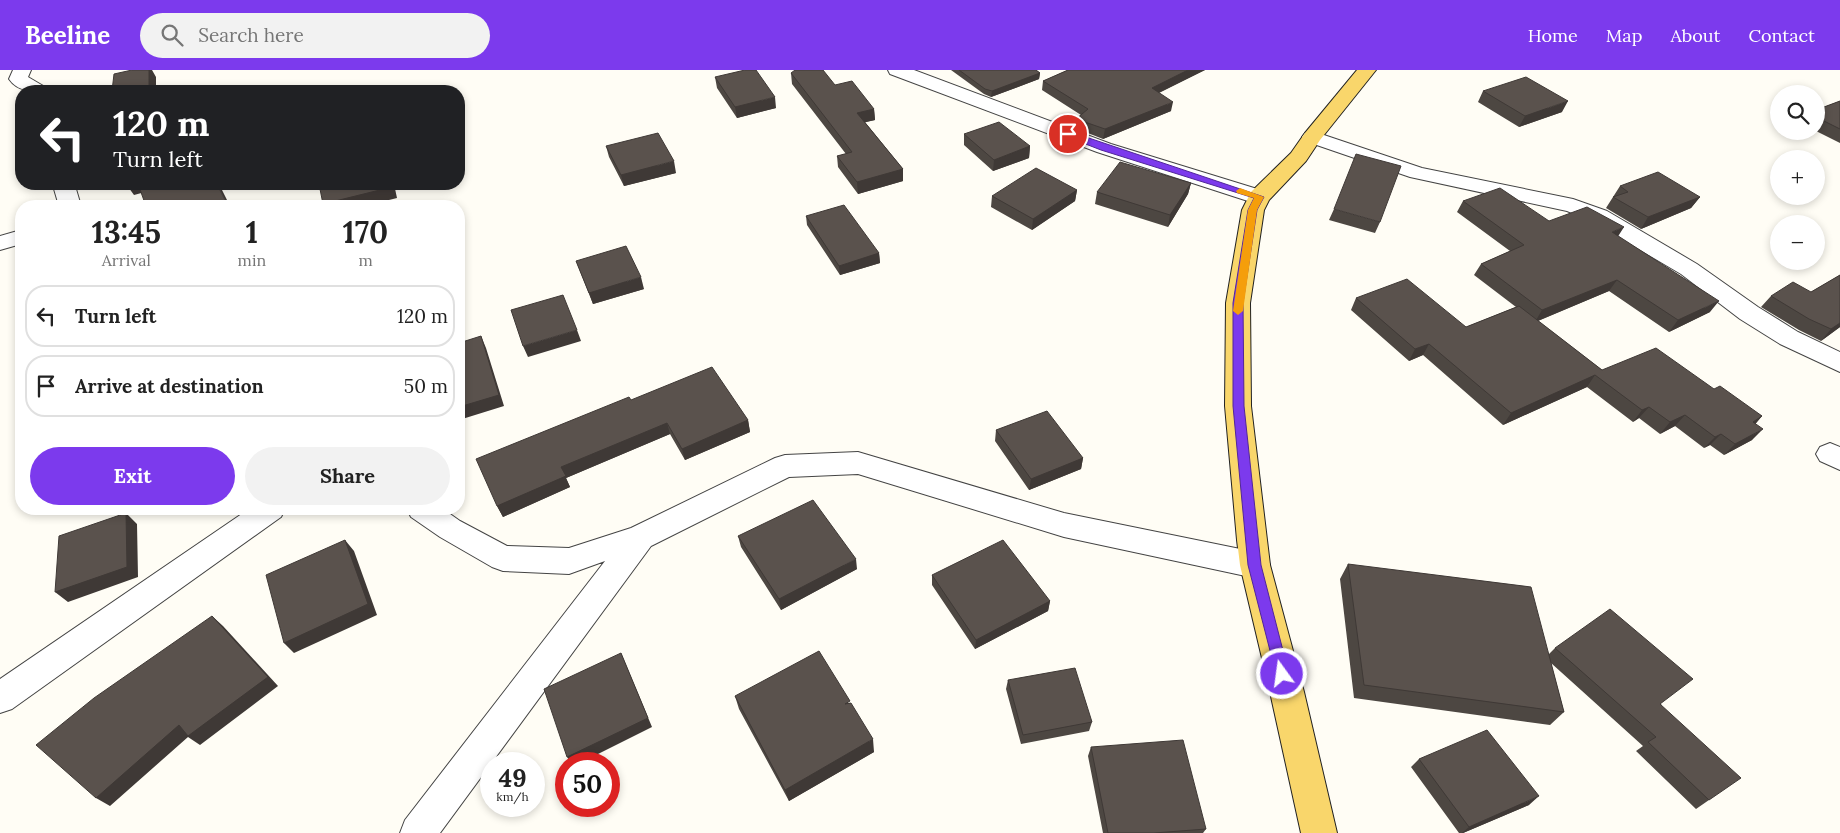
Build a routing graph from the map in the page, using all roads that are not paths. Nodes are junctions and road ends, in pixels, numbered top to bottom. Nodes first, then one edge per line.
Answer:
1 (22, 70) edge
2 (897, 70) edge
3 (1367, 70) edge
4 (28, 85) edge
5 (1312, 137) junction
6 (1259, 197) junction
7 (15, 239) edge
8 (0, 243) edge
9 (1840, 363) edge
10 (262, 515) edge
11 (430, 515) edge
12 (641, 537) junction
13 (1255, 565) junction
14 (0, 698) edge
15 (418, 833) edge
16 (1319, 833) edge

1 - 4 street
2 - 6 street
3 - 5 main road
5 - 6 main road
5 - 9 street
6 - 13 main road
7 - 8 street
10 - 14 street
11 - 12 street
12 - 13 street
12 - 15 street
13 - 16 main road

